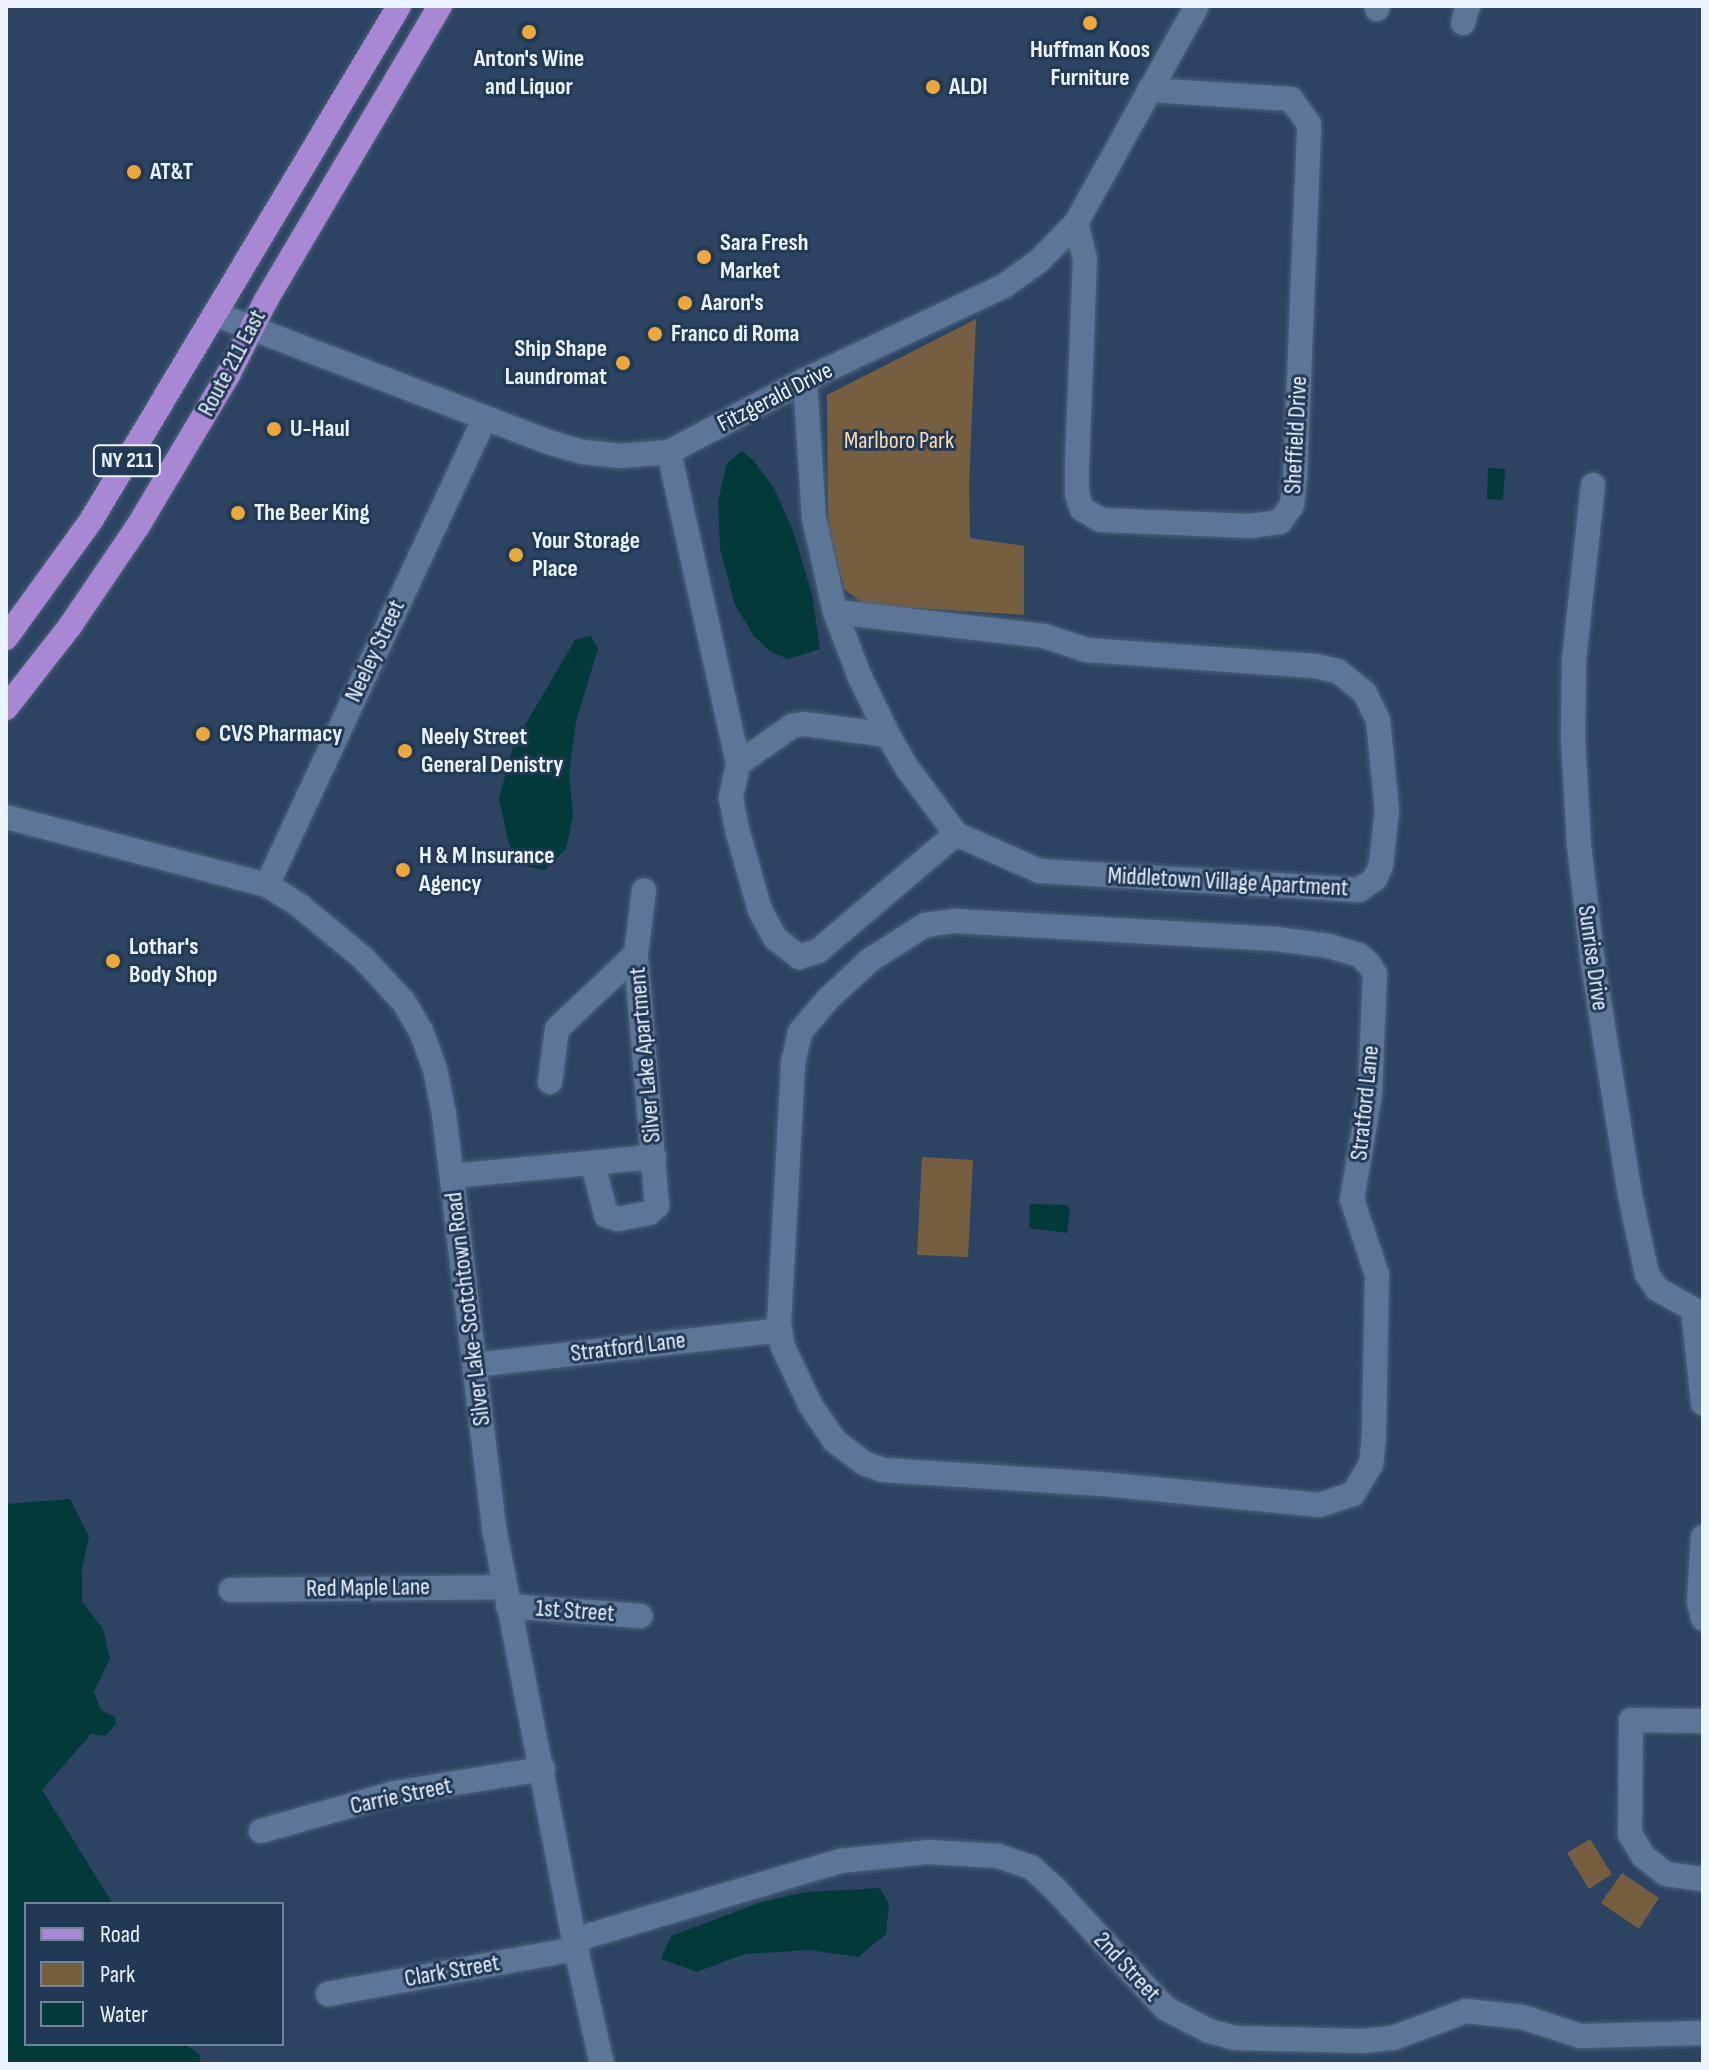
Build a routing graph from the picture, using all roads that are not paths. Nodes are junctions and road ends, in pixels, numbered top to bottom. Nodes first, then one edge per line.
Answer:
1 (399, 6) edge
2 (440, 6) edge
3 (1197, 6) edge
4 (1149, 90) junction
5 (1076, 223) junction
6 (215, 314) junction
7 (253, 327) junction
8 (805, 380) junction
9 (485, 418) junction
10 (669, 452) junction
11 (1593, 485) dead end
12 (835, 612) junction
13 (6, 638) edge
14 (6, 708) edge
15 (888, 735) junction
16 (738, 764) junction
17 (6, 817) edge
18 (956, 834) junction
19 (267, 885) junction
20 (644, 890) dead end
21 (636, 954) junction
22 (550, 1082) dead end
23 (654, 1157) junction
24 (593, 1164) junction
25 (452, 1176) junction
26 (1698, 1308) edge
27 (780, 1330) junction
28 (475, 1365) junction
29 (1703, 1403) edge
30 (1703, 1537) edge
31 (231, 1590) dead end
32 (507, 1596) junction
33 (641, 1616) dead end
34 (1703, 1619) edge
35 (1703, 1721) edge
36 (543, 1769) junction
37 (261, 1831) dead end
38 (1703, 1879) edge
39 (575, 1944) junction
40 (328, 1994) dead end
41 (1703, 2033) edge
42 (602, 2064) edge

1 - 6 main road, Route 211 East / NY 211
2 - 7 main road, Route 211 East / NY 211
3 - 4 street, Fitzgerald Drive
4 - 5 street, Fitzgerald Drive
4 - 5 street, Sheffield Drive
5 - 8 street, Fitzgerald Drive
6 - 7 street, Fitzgerald Drive
6 - 13 main road, Route 211 East / NY 211
7 - 9 street, Fitzgerald Drive
7 - 14 main road, Route 211 East / NY 211
8 - 10 street, Fitzgerald Drive
8 - 12 street, Middletown Village Apartment
9 - 10 street, Fitzgerald Drive
9 - 19 street, Neeley Street
10 - 16 street
11 - 26 street, Sunrise Drive
12 - 15 street, Middletown Village Apartment
12 - 18 street, Middletown Village Apartment
15 - 16 street
15 - 18 street, Middletown Village Apartment
16 - 18 street
17 - 19 street, Silver Lake-Scotchtown Road
19 - 25 street, Silver Lake-Scotchtown Road
20 - 21 street, Silver Lake Apartment
21 - 22 street, Silver Lake Apartment
21 - 23 street, Silver Lake Apartment
23 - 24 street, Silver Lake Apartment
23 - 24 street, Silver Lake Apartment
24 - 25 street, Silver Lake Apartment
25 - 28 street, Silver Lake-Scotchtown Road
26 - 29 street, Sunrise Drive
27 - 27 street, Stratford Lane
27 - 28 street, Stratford Lane
28 - 32 street, Silver Lake-Scotchtown Road
30 - 34 street
31 - 32 street, Red Maple Lane
32 - 33 street, 1st Street
32 - 36 street, Silver Lake-Scotchtown Road
35 - 38 street
36 - 37 street, Carrie Street
36 - 39 street, Silver Lake-Scotchtown Road
39 - 40 street, Clark Street
39 - 41 street, 2nd Street
39 - 42 street, Silver Lake-Scotchtown Road

